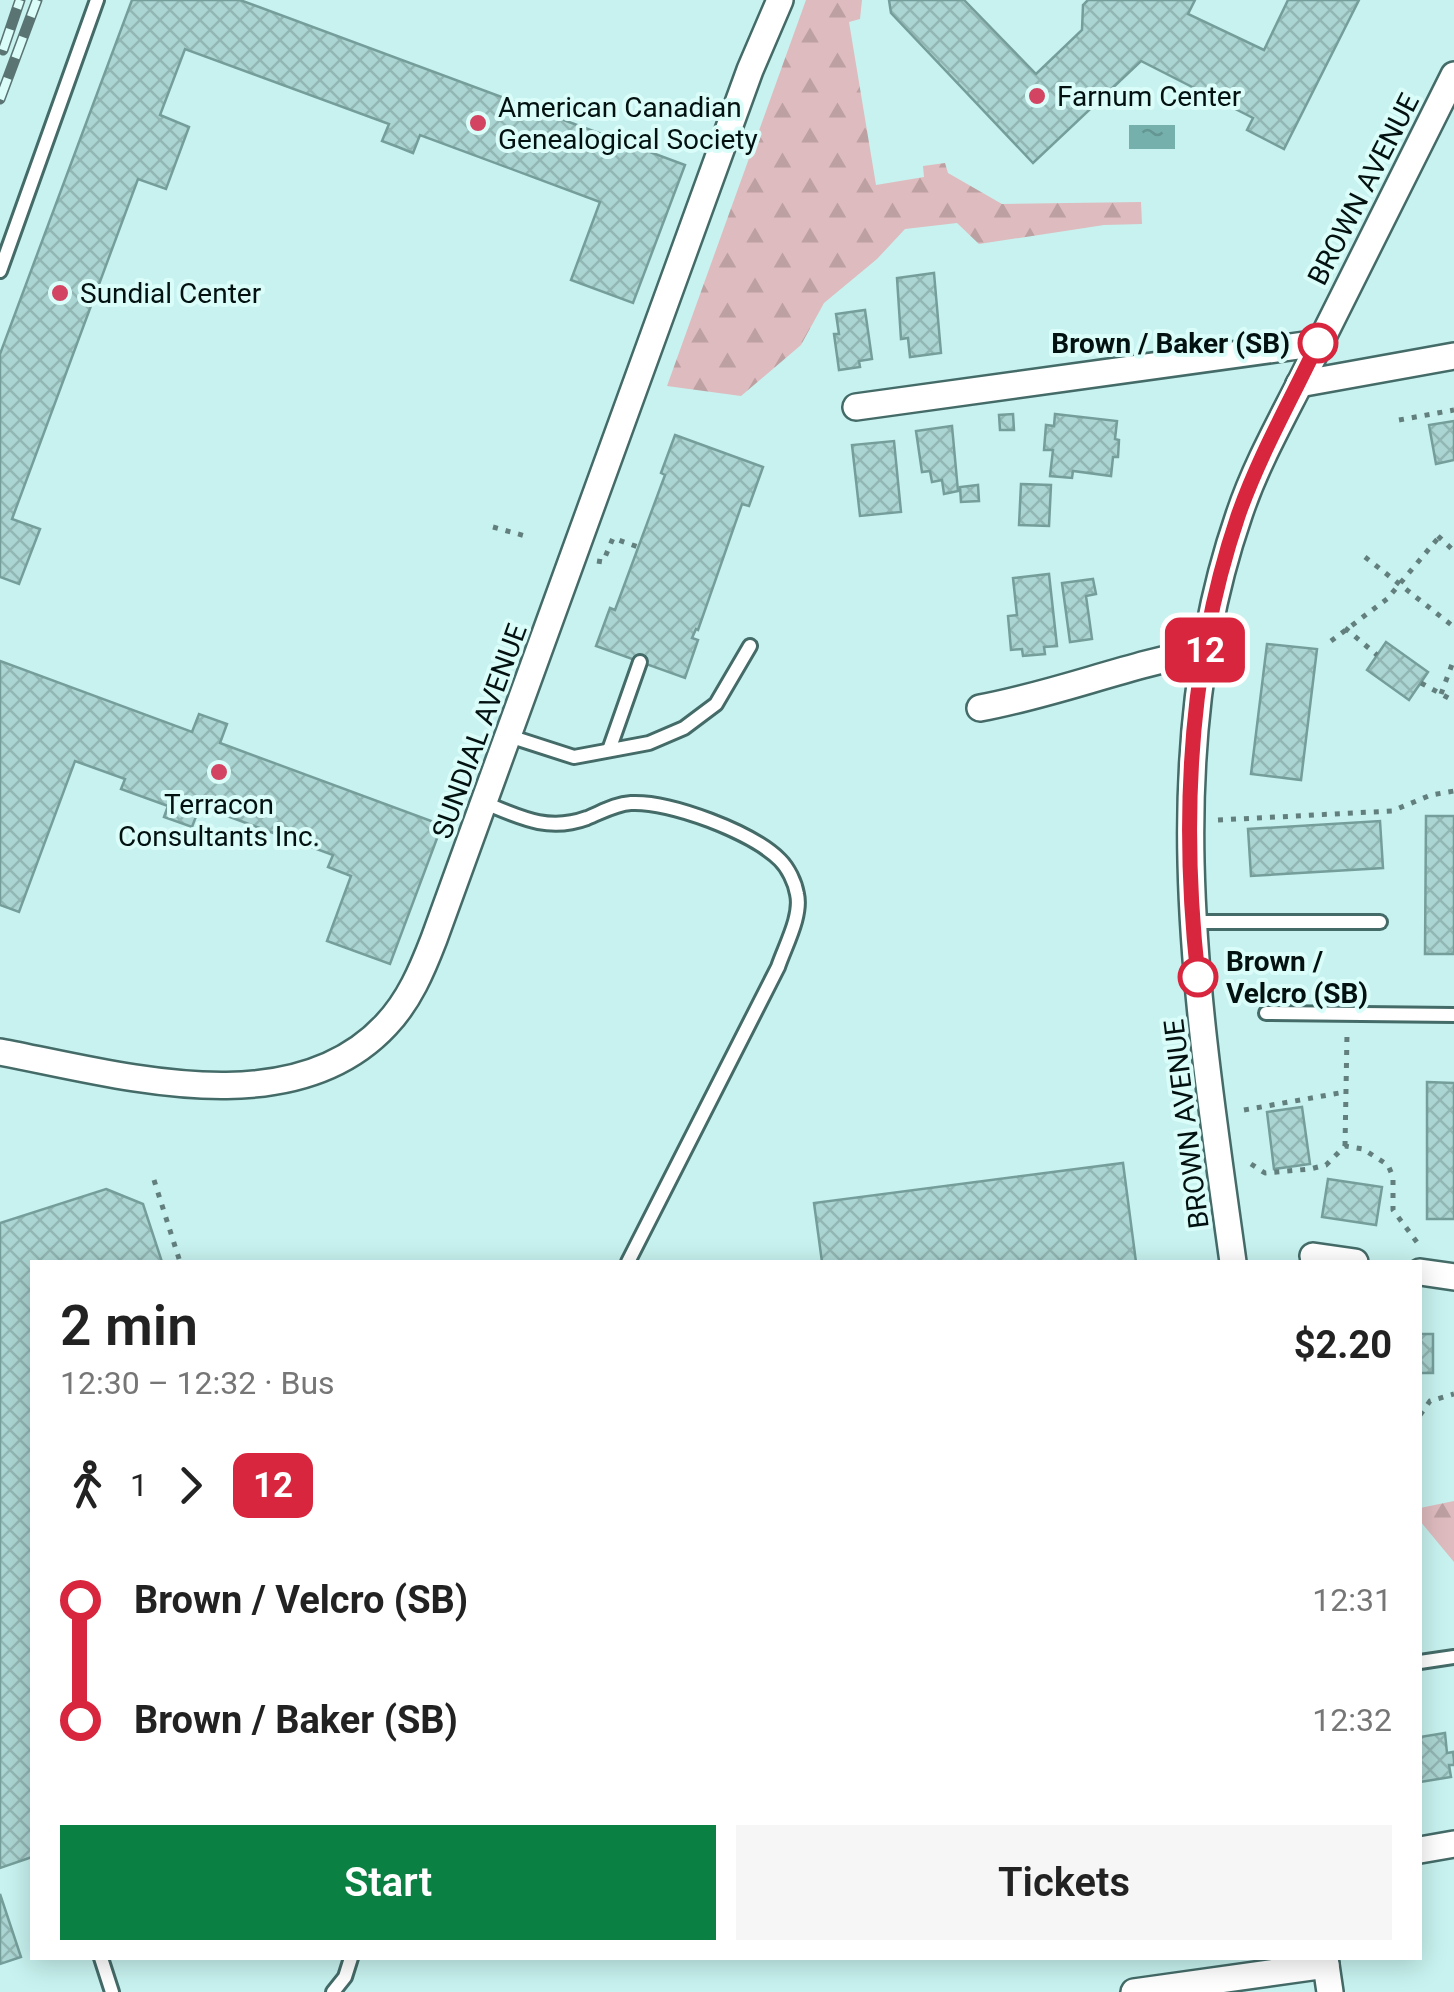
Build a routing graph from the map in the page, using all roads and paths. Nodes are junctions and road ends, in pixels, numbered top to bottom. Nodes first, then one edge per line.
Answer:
1 (97, 0) edge
2 (762, 0) edge
3 (780, 0) edge
4 (750, 70) junction
5 (1453, 81) edge
6 (0, 271) edge
7 (1318, 343) junction
8 (1454, 356) edge
9 (1299, 384) junction
10 (856, 407) dead end
11 (1454, 410) edge
12 (1399, 420) dead end
13 (493, 527) dead end
14 (529, 537) dead end
15 (638, 548) dead end
16 (1454, 551) edge
17 (1365, 557) dead end
18 (594, 560) dead end
19 (1398, 586) junction
20 (1454, 627) edge
21 (1347, 629) junction
22 (1331, 641) dead end
23 (750, 646) dead end
24 (1205, 651) junction
25 (1378, 654) dead end
26 (1454, 659) edge
27 (640, 662) dead end
28 (1420, 683) dead end
29 (1441, 694) junction
30 (1454, 701) edge
31 (980, 708) dead end
32 (510, 736) junction
33 (608, 750) junction
34 (1454, 791) edge
35 (485, 803) junction
36 (1218, 820) dead end
37 (1192, 922) junction
38 (1380, 922) dead end
39 (1266, 1013) dead end
40 (1348, 1014) junction
41 (1454, 1015) edge
42 (0, 1052) edge
43 (1344, 1092) junction
44 (1244, 1110) dead end
45 (1344, 1146) junction
46 (1250, 1164) dead end
47 (154, 1180) dead end
48 (1313, 1256) dead end
49 (179, 1260) edge
50 (629, 1260) edge
51 (1234, 1260) edge
52 (1341, 1260) edge
53 (1421, 1260) edge
54 (1422, 1262) edge
55 (1454, 1278) edge
56 (1454, 1394) edge
57 (1422, 1412) edge
58 (1454, 1656) edge
59 (1422, 1662) edge
60 (1454, 1844) edge
61 (1422, 1850) edge
62 (102, 1960) edge
63 (350, 1960) edge
64 (1326, 1961) edge
65 (112, 1992) edge
66 (333, 1992) edge
67 (1134, 1992) edge
68 (1330, 1992) edge

1 - 6 lane
2 - 4 street, SUNDIAL AVENUE
3 - 4 street, SUNDIAL AVENUE
4 - 32 street, SUNDIAL AVENUE
5 - 7 street, BROWN AVENUE
7 - 9 street, BROWN AVENUE
7 - 10 street
8 - 9 street
9 - 24 street, BROWN AVENUE
11 - 12 path
13 - 14 path
15 - 18 path
16 - 19 path
17 - 19 path
19 - 20 path
19 - 21 path
21 - 22 path
21 - 25 path
23 - 33 lane
24 - 31 street
24 - 37 street, BROWN AVENUE
26 - 29 path
27 - 33 lane
28 - 29 path
29 - 30 path
32 - 33 lane
32 - 35 street, SUNDIAL AVENUE
34 - 36 path
35 - 42 street, SUNDIAL AVENUE
35 - 50 lane
37 - 38 lane
37 - 51 street, BROWN AVENUE
39 - 40 lane
40 - 41 lane
40 - 43 path
43 - 44 path
43 - 45 path
45 - 46 path
45 - 53 path
47 - 49 path
48 - 52 street
54 - 55 street
56 - 57 path
58 - 59 lane
60 - 61 street
62 - 65 lane
63 - 66 lane
64 - 67 street
64 - 68 street

